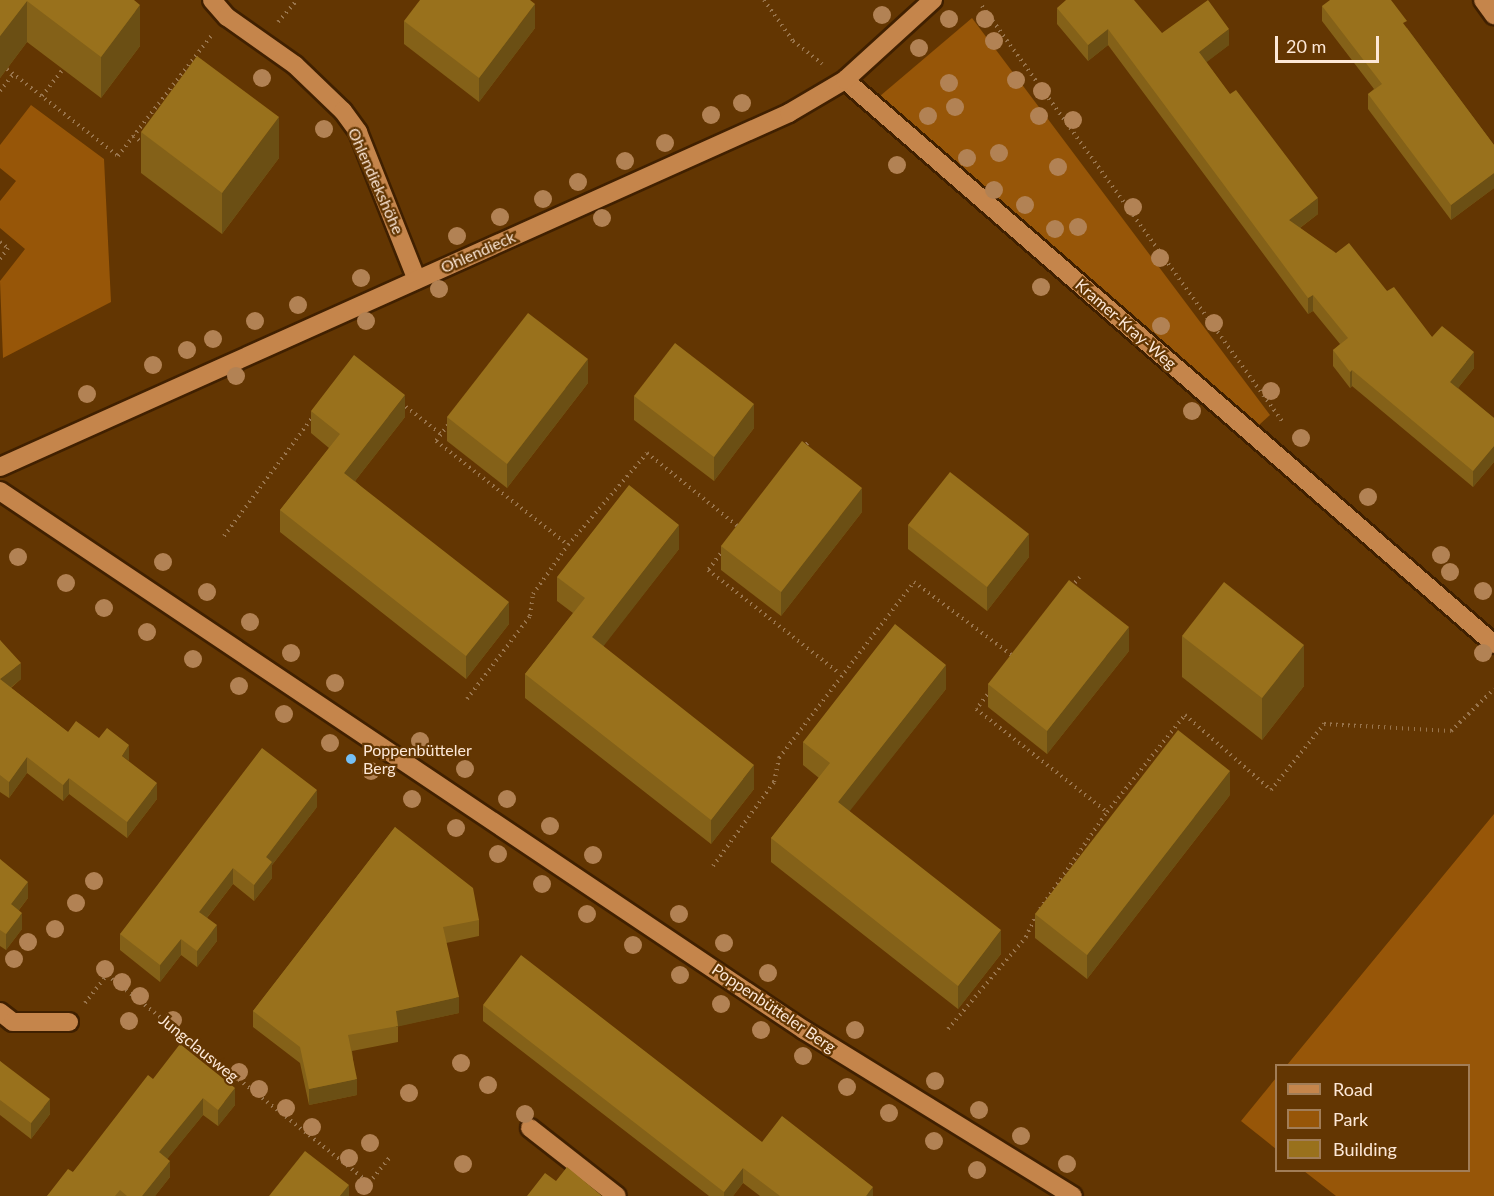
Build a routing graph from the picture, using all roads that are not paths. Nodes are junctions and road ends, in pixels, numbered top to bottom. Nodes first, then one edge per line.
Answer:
1 (212, 0) edge
2 (933, 0) edge
3 (1484, 0) edge
4 (1494, 15) edge
5 (844, 80) junction
6 (417, 279) junction
7 (0, 467) edge
8 (0, 492) edge
9 (1494, 644) edge
10 (0, 1011) edge
11 (69, 1022) road end
12 (530, 1128) dead end
13 (617, 1196) edge
14 (1073, 1196) edge

1 - 6 street, Ohlendiekshöhe
2 - 5 street, Ohlendieck
3 - 4 street
5 - 6 street, Ohlendieck
5 - 9 street, Kramer-Kray-Weg
6 - 7 street, Ohlendieck
8 - 14 street, Poppenbütteler Berg
10 - 11 street
12 - 13 street

